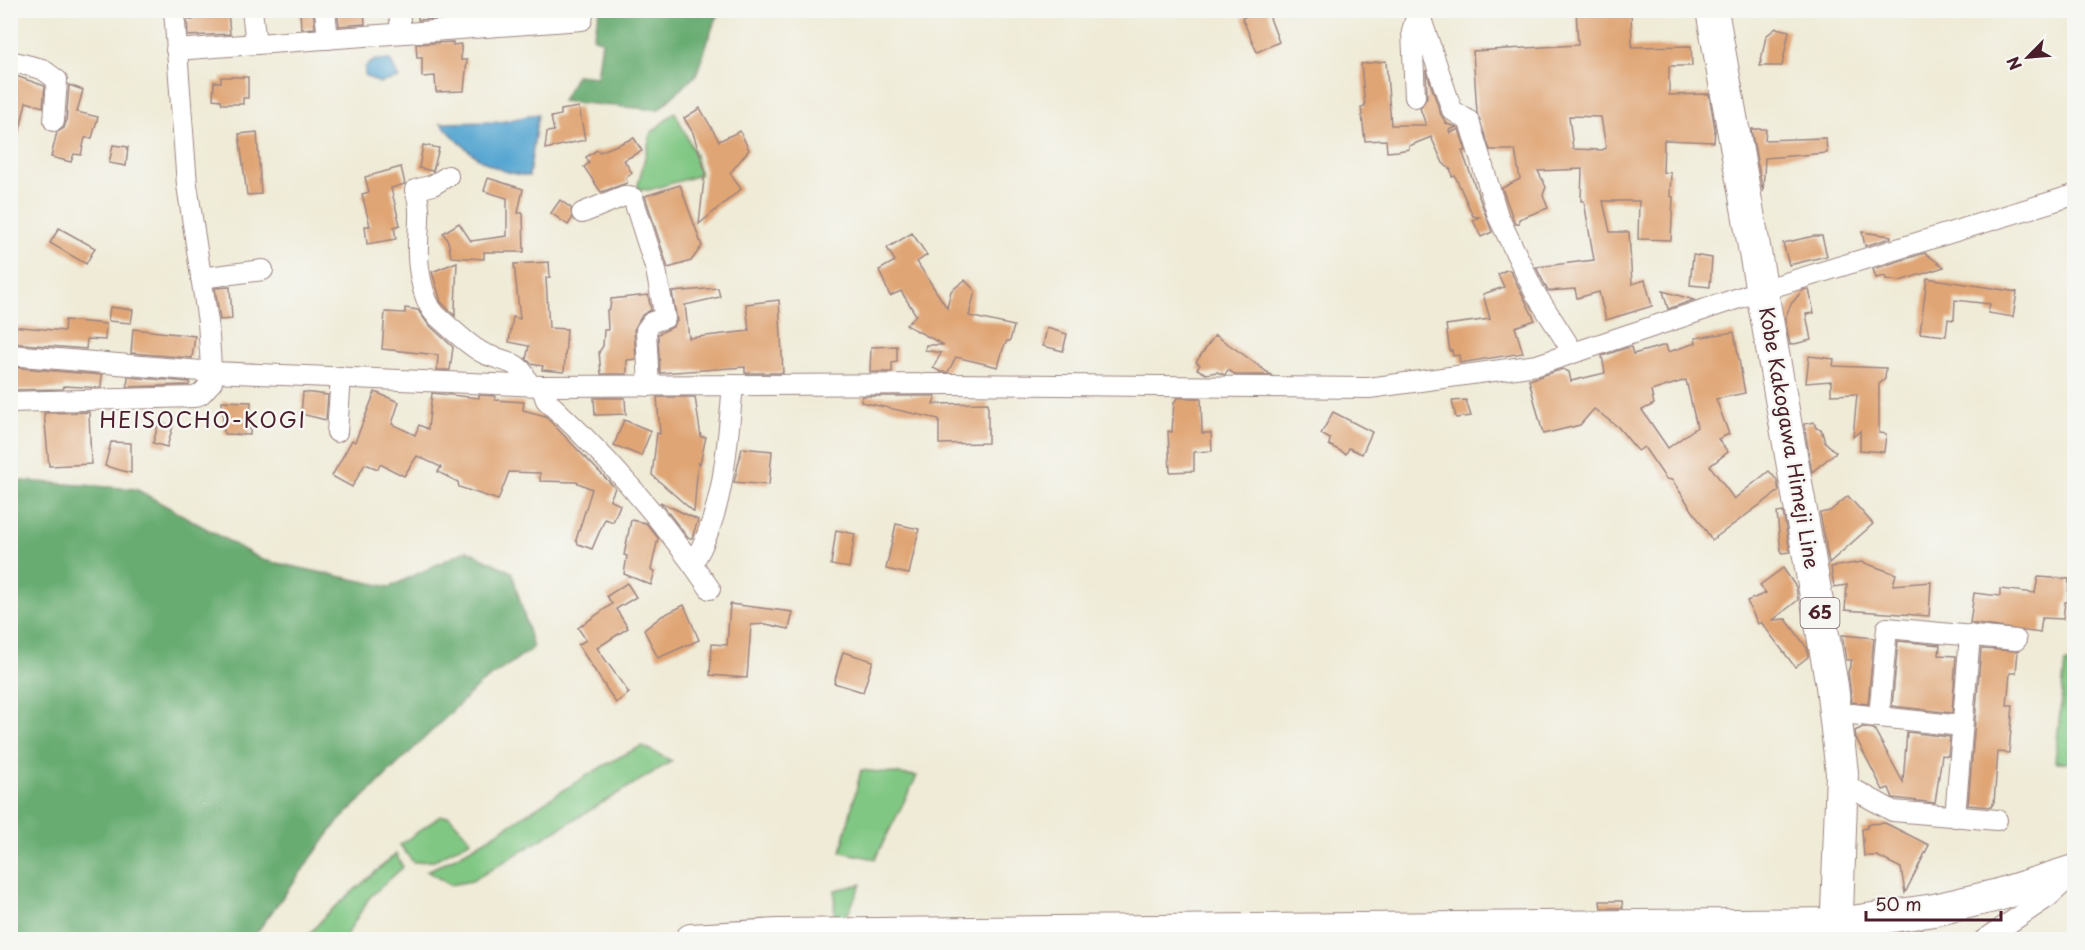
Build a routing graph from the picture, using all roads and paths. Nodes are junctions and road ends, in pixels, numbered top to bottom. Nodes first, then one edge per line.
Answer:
1 (174, 10) edge
2 (252, 10) edge
3 (325, 10) edge
4 (399, 10) edge
5 (584, 10) edge
6 (1712, 10) edge
7 (1419, 12) edge
8 (547, 17) edge
9 (472, 20) edge
10 (401, 33) junction
11 (328, 39) junction
12 (256, 44) junction
13 (176, 50) junction
14 (10, 61) edge
15 (1414, 97) dead end
16 (54, 121) dead end
17 (448, 176) dead end
18 (2074, 195) edge
19 (582, 213) dead end
20 (263, 270) dead end
21 (201, 278) junction
22 (1763, 290) junction
23 (1573, 352) junction
24 (10, 355) edge
25 (213, 372) junction
26 (341, 377) junction
27 (733, 385) junction
28 (535, 386) junction
29 (649, 386) junction
30 (10, 402) edge
31 (337, 432) dead end
32 (693, 563) junction
33 (710, 589) dead end
34 (1970, 635) junction
35 (2016, 640) dead end
36 (1852, 714) dead end
37 (1879, 717) junction
38 (1962, 726) junction
39 (1842, 783) junction
40 (1955, 817) junction
41 (1997, 820) dead end
42 (2074, 872) edge
43 (1837, 932) edge
44 (691, 939) edge
45 (1984, 939) edge

1 - 13 street
2 - 12 street
3 - 11 street
4 - 10 street
5 - 8 street
6 - 22 main road, Kobe Kakogawa Himeji Line / 65
7 - 15 street
7 - 23 street
8 - 9 street
9 - 10 street
10 - 11 street
11 - 12 street
12 - 13 street
13 - 21 street
14 - 16 street
17 - 28 street
18 - 22 street
19 - 29 street
20 - 21 street
21 - 25 street
22 - 23 street
22 - 39 main road, Kobe Kakogawa Himeji Line / 65
23 - 27 street
24 - 25 street
25 - 26 street
25 - 30 street
26 - 28 street
26 - 31 street
27 - 29 street
27 - 32 street
28 - 29 street
28 - 32 street
32 - 33 street
34 - 35 street
34 - 37 street
34 - 38 street
36 - 37 street
37 - 38 street
38 - 40 street
39 - 40 street
39 - 43 main road, Kobe Kakogawa Himeji Line / 65
40 - 41 street
42 - 43 main road
42 - 45 street
43 - 44 main road

